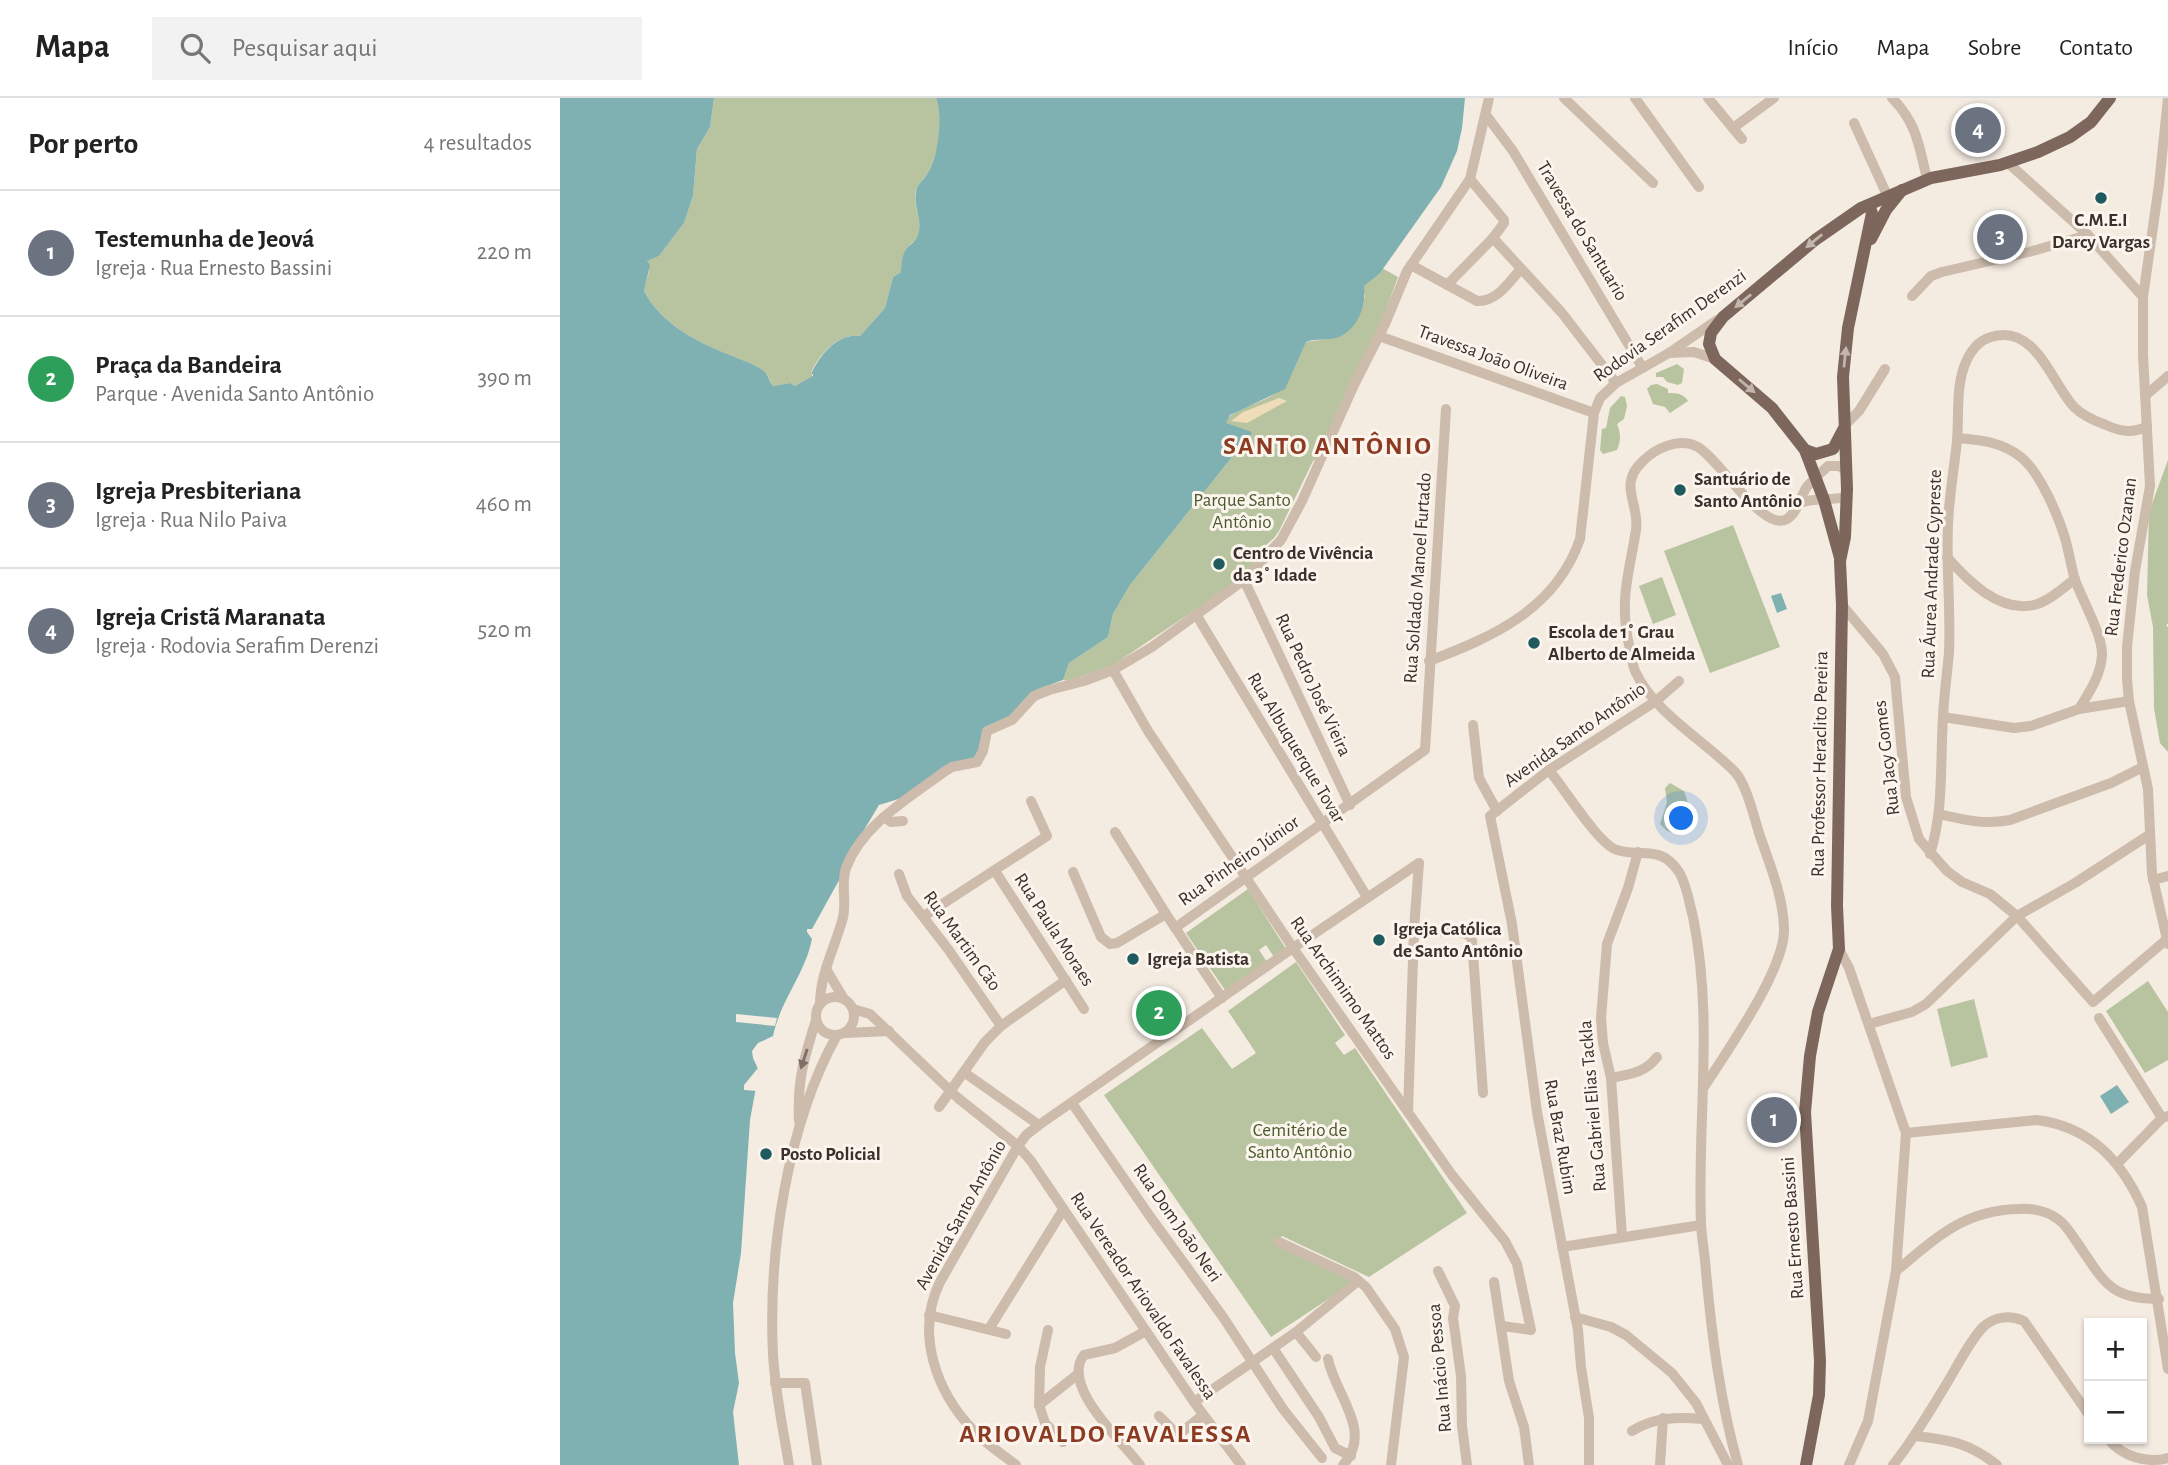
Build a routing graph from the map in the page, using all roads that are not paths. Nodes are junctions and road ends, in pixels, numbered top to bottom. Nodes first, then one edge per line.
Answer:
1 (1489, 98) edge
2 (1564, 98) edge
3 (1635, 98) edge
4 (1708, 98) edge
5 (1774, 98) edge
6 (1892, 98) edge
7 (2110, 98) edge
8 (2168, 98) edge
9 (1486, 115) junction
10 (1854, 123) dead end
11 (1733, 128) junction
12 (1742, 139) dead end
13 (2007, 162) junction
14 (1470, 179) junction
15 (1927, 179) junction
16 (1653, 183) dead end
17 (1699, 187) dead end
18 (1902, 190) junction
19 (1887, 195) junction
20 (1869, 205) junction
21 (2088, 235) junction
22 (1493, 239) junction
23 (1866, 248) junction
24 (1411, 265) junction
25 (1521, 269) junction
26 (1447, 285) junction
27 (1912, 296) dead end
28 (2143, 297) junction
29 (1723, 317) junction
30 (1379, 336) junction
31 (1668, 353) junction
32 (1715, 359) junction
33 (1642, 367) junction
34 (1885, 369) dead end
35 (2168, 376) edge
36 (1616, 383) junction
37 (2146, 396) junction
38 (1446, 409) dead end
39 (1594, 413) junction
40 (1845, 425) junction
41 (2147, 428) junction
42 (1957, 438) junction
43 (1805, 450) junction
44 (1846, 471) junction
45 (1816, 478) junction
46 (1846, 497) junction
47 (1824, 500) junction
48 (1799, 503) junction
49 (1947, 557) junction
50 (1840, 561) junction
51 (2075, 579) junction
52 (1244, 580) junction
53 (1842, 606) junction
54 (1197, 616) junction
55 (1429, 661) junction
56 (1113, 670) junction
57 (1679, 681) dead end
58 (1656, 701) junction
59 (2129, 701) junction
60 (2079, 709) junction
61 (1943, 717) junction
62 (1473, 725) dead end
63 (1425, 750) joint
64 (2143, 767) junction
65 (1549, 770) junction
66 (1031, 801) dead end
67 (1350, 805) junction
68 (1493, 813) junction
69 (1940, 814) junction
70 (884, 817) junction
71 (903, 821) dead end
72 (1321, 825) junction
73 (1115, 832) dead end
74 (2149, 835) junction
75 (1638, 852) junction
76 (1930, 854) junction
77 (995, 870) junction
78 (1073, 872) dead end
79 (899, 874) dead end
80 (1247, 876) junction
81 (2168, 876) edge
82 (2153, 880) junction
83 (1367, 897) junction
84 (1166, 914) junction
85 (924, 916) junction
86 (2017, 916) junction
87 (1175, 928) junction
88 (1414, 929) junction
89 (2167, 942) edge
90 (1293, 948) junction
91 (1839, 949) junction
92 (826, 969) junction
93 (1066, 980) junction
94 (1222, 998) junction
95 (844, 999) junction
96 (820, 1004) junction
97 (853, 1009) junction
98 (1084, 1009) dead end
99 (2099, 1018) dead end
100 (816, 1020) junction
101 (1869, 1024) junction
102 (1001, 1026) junction
103 (890, 1031) junction
104 (840, 1034) junction
105 (1657, 1057) dead end
106 (964, 1073) junction
107 (1611, 1078) junction
108 (1704, 1087) junction
109 (950, 1091) junction
110 (1483, 1093) dead end
111 (1072, 1103) junction
112 (939, 1107) dead end
113 (1408, 1112) junction
114 (2165, 1117) edge
115 (799, 1125) junction
116 (1039, 1125) junction
117 (1906, 1133) junction
118 (1018, 1146) junction
119 (2118, 1163) junction
120 (1063, 1210) junction
121 (1701, 1225) junction
122 (1622, 1236) junction
123 (1279, 1242) dead end
124 (1562, 1247) junction
125 (1438, 1271) dead end
126 (1896, 1271) junction
127 (1358, 1281) junction
128 (1494, 1282) dead end
129 (2159, 1300) junction
130 (929, 1315) junction
131 (1575, 1317) junction
132 (1502, 1326) junction
133 (989, 1329) junction
134 (1048, 1330) dead end
135 (1146, 1331) junction
136 (1296, 1332) junction
137 (1006, 1334) dead end
138 (1273, 1348) junction
139 (1316, 1357) dead end
140 (1328, 1359) dead end
141 (1253, 1364) junction
142 (2168, 1369) edge
143 (1078, 1374) junction
144 (775, 1383) junction
145 (1194, 1402) junction
146 (1039, 1405) junction
147 (2084, 1408) edge
148 (1203, 1415) junction
149 (1159, 1416) dead end
150 (1663, 1418) junction
151 (1703, 1419) junction
152 (1632, 1432) dead end
153 (1915, 1436) junction
154 (1063, 1442) dead end
155 (2114, 1444) edge
156 (1351, 1456) junction
157 (1322, 1458) dead end
158 (2168, 1458) edge
159 (789, 1465) edge
160 (817, 1465) edge
161 (1016, 1465) edge
162 (1140, 1465) edge
163 (1241, 1465) edge
164 (1343, 1465) edge
165 (1391, 1465) edge
166 (1467, 1465) edge
167 (1529, 1465) edge
168 (1589, 1465) edge
169 (1660, 1465) edge
170 (1728, 1465) edge
171 (1738, 1465) edge
172 (1806, 1465) edge
173 (1849, 1465) edge
174 (1893, 1465) edge
175 (1997, 1465) edge

1 - 9 street
2 - 16 street
3 - 17 street
4 - 11 street
5 - 11 street
6 - 15 street
7 - 13 main road, Rodovia Serafim Derenzi
8 - 28 street, Rua Frederico Ozanan
9 - 14 street
9 - 33 street, Travessa do Santuario
10 - 19 street
11 - 12 street
13 - 15 main road, Rodovia Serafim Derenzi
13 - 21 street
14 - 22 street
14 - 24 street
15 - 18 main road, Rodovia Serafim Derenzi
18 - 19 main road, Rodovia Serafim Derenzi
18 - 23 main road
19 - 20 main road, Rodovia Serafim Derenzi
20 - 23 main road
20 -> 29 main road, Rodovia Serafim Derenzi
21 - 27 street
21 - 28 street
22 - 25 street
22 - 26 street
40 -> 23 main road, Rua Professor Heraclito Pereira
24 - 26 street
24 - 30 street
25 - 26 street
25 - 36 street
28 - 37 street, Rua Frederico Ozanan
29 - 31 street, Rodovia Serafim Derenzi
29 - 32 main road
30 - 39 street, Travessa João Oliveira
30 - 52 street
31 - 32 street
31 - 33 street, Rodovia Serafim Derenzi
32 -> 43 main road
33 - 36 street, Rodovia Serafim Derenzi
34 - 40 street
35 - 37 street
36 - 39 street, Rodovia Serafim Derenzi
37 - 41 street, Rua Frederico Ozanan
38 - 55 street, Rua Soldado Manoel Furtado
39 - 55 street, Rodovia Serafim Derenzi
40 - 43 main road
40 - 44 main road, Rua Professor Heraclito Pereira
41 - 42 street, Rua Áurea Andrade Cypreste
41 - 59 street, Rua Frederico Ozanan
42 - 49 street, Rua Áurea Andrade Cypreste
42 - 51 street
43 - 45 main road
44 - 45 street
44 - 46 main road, Rua Professor Heraclito Pereira
45 - 47 main road
45 - 48 street
46 - 47 street
46 - 50 main road, Rua Professor Heraclito Pereira
47 - 48 street
47 - 50 main road
48 - 58 street
49 - 51 street
49 - 61 street, Rua Áurea Andrade Cypreste
50 - 53 main road, Rua Professor Heraclito Pereira
51 - 60 street
52 - 54 street
52 - 67 street, Rua Pedro José Vieira
53 - 76 street, Rua Jacy Gomes
53 - 91 main road, Rua Professor Heraclito Pereira
54 - 56 street
54 - 72 street, Rua Albuquerque Tovar
55 - 63 street, Rua Soldado Manoel Furtado
56 - 70 street
56 - 80 street, Rua Archimimo Mattos
57 - 58 street, Avenida Santo Antônio
58 - 65 street, Avenida Santo Antônio
58 - 108 street
59 - 60 street
59 - 64 street, Rua Frederico Ozanan
60 - 61 street
61 - 69 street, Rua Áurea Andrade Cypreste
62 - 68 street, Rua Braz Rubim
63 - 67 street, Rua Pinheiro Júnior
64 - 69 street
64 - 74 street, Rua Frederico Ozanan
65 - 68 street, Avenida Santo Antônio
65 - 75 street
66 - 77 street
67 - 72 street, Rua Pinheiro Júnior
68 - 124 street, Rua Braz Rubim
69 - 76 street, Rua Áurea Andrade Cypreste
70 - 71 street
70 - 92 street
72 - 80 street, Rua Pinheiro Júnior
72 - 83 street, Rua Albuquerque Tovar
73 - 84 street
74 - 82 street, Rua Frederico Ozanan
74 - 86 street
75 - 107 street, Rua Gabriel Elias Tackla
75 - 108 street
76 - 86 street, Rua Jacy Gomes
77 - 85 street
77 - 93 street, Rua Paula Moraes
78 - 84 street
79 - 85 street, Rua Martim Cão
80 - 87 street, Rua Pinheiro Júnior
80 - 90 street, Rua Archimimo Mattos
81 - 82 street
82 - 89 street, Rua Frederico Ozanan
83 - 88 street, Avenida Santo Antônio
83 - 90 street, Avenida Santo Antônio
84 - 87 street
85 - 102 street, Rua Martim Cão
86 - 89 street, Rua Jacy Gomes
86 - 101 street
87 - 94 street
88 - 110 street
88 - 113 street
90 - 94 street, Avenida Santo Antônio
90 - 113 street, Rua Archimimo Mattos
91 - 101 street, Rua Professor Heraclito Pereira
91 - 172 main road, Rua Ernesto Bassini
92 - 95 street
92 - 96 street
93 - 98 street, Rua Paula Moraes
93 - 102 street
94 - 111 street, Avenida Santo Antônio
95 - 96 street
95 - 97 street
96 - 100 street
97 - 103 street, Rua Vereador Ariovaldo Favalessa
97 - 104 street
99 - 114 street
100 - 104 street
100 -> 115 street
101 - 117 street, Rua Professor Heraclito Pereira
102 - 106 street
103 - 104 street
103 - 109 street, Rua Vereador Ariovaldo Favalessa
104 - 115 street
105 - 107 street
106 - 109 street
106 - 116 street
107 - 122 street, Rua Gabriel Elias Tackla
108 - 121 street
109 - 112 street
109 - 118 street, Rua Vereador Ariovaldo Favalessa
111 - 116 street, Avenida Santo Antônio
111 - 141 street, Rua Dom João Neri
113 - 132 street, Rua Archimimo Mattos
114 - 119 street
115 - 144 street
116 - 118 street, Avenida Santo Antônio
117 - 119 street
117 - 126 street, Rua Professor Heraclito Pereira
118 - 120 street, Rua Vereador Ariovaldo Favalessa
118 - 130 street, Avenida Santo Antônio
119 - 129 street
120 - 133 street
120 - 135 street, Rua Vereador Ariovaldo Favalessa
121 - 122 street
121 - 171 street
122 - 124 street
123 - 127 street
124 - 131 street, Rua Braz Rubim
125 - 166 street, Rua Inácio Pessoa
126 - 129 street
126 - 173 street, Rua Professor Heraclito Pereira
127 - 136 street
127 - 165 street
128 - 132 street
129 - 142 street
130 - 133 street
130 - 161 street, Avenida Santo Antônio
131 - 151 street
131 - 168 street, Rua Braz Rubim
132 - 167 street
133 - 137 street
134 - 146 street
135 - 143 street
135 - 145 street, Rua Vereador Ariovaldo Favalessa
136 - 138 street
136 - 139 street
138 - 141 street
138 - 156 street
140 - 156 street
141 - 145 street
141 - 157 street, Rua Dom João Neri
143 - 146 street
143 - 162 street
144 - 159 street
144 - 160 street
145 - 148 street, Rua Vereador Ariovaldo Favalessa
146 - 154 street
147 - 153 street
148 - 149 street
148 - 163 street, Rua Vereador Ariovaldo Favalessa
150 - 151 street
150 - 152 street
150 - 169 street
151 - 170 street
153 - 174 street
153 - 175 street
155 - 158 street
156 - 164 street

